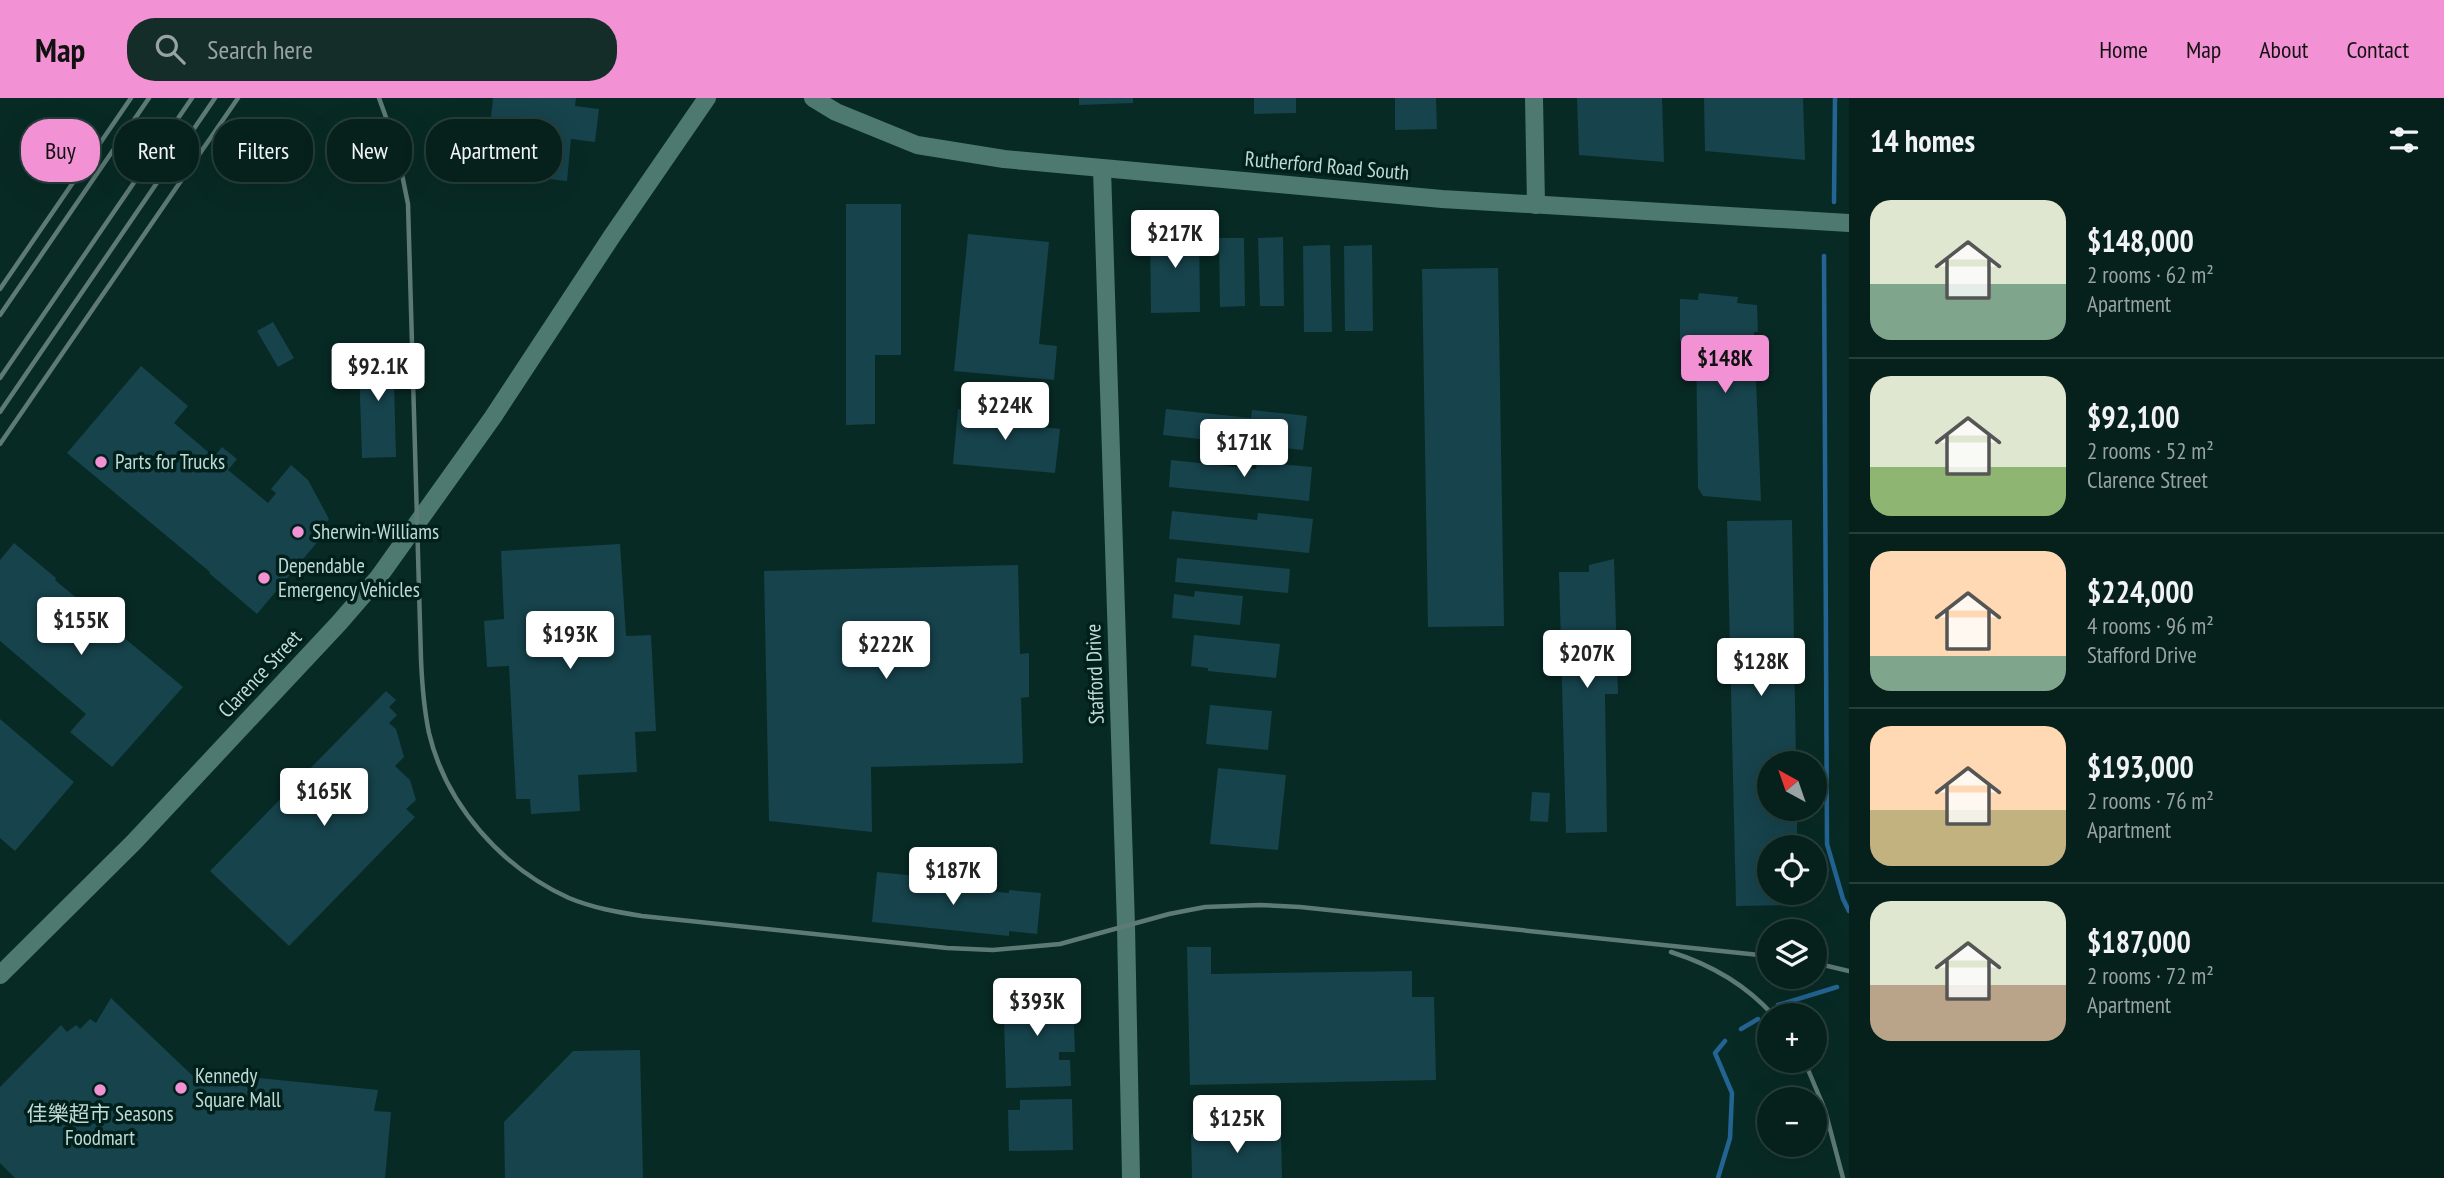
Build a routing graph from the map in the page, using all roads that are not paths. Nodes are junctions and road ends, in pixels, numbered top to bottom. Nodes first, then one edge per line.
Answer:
1 (707, 98) edge
2 (813, 98) edge
3 (1534, 98) edge
4 (1102, 169) junction
5 (1536, 205) junction
6 (1849, 223) edge
7 (0, 975) edge
8 (1131, 1178) edge

1 - 7 street, Clarence Street
2 - 4 street, Rutherford Road South
3 - 5 street
4 - 5 street, Rutherford Road South
4 - 8 street, Stafford Drive
5 - 6 street, Rutherford Road South

